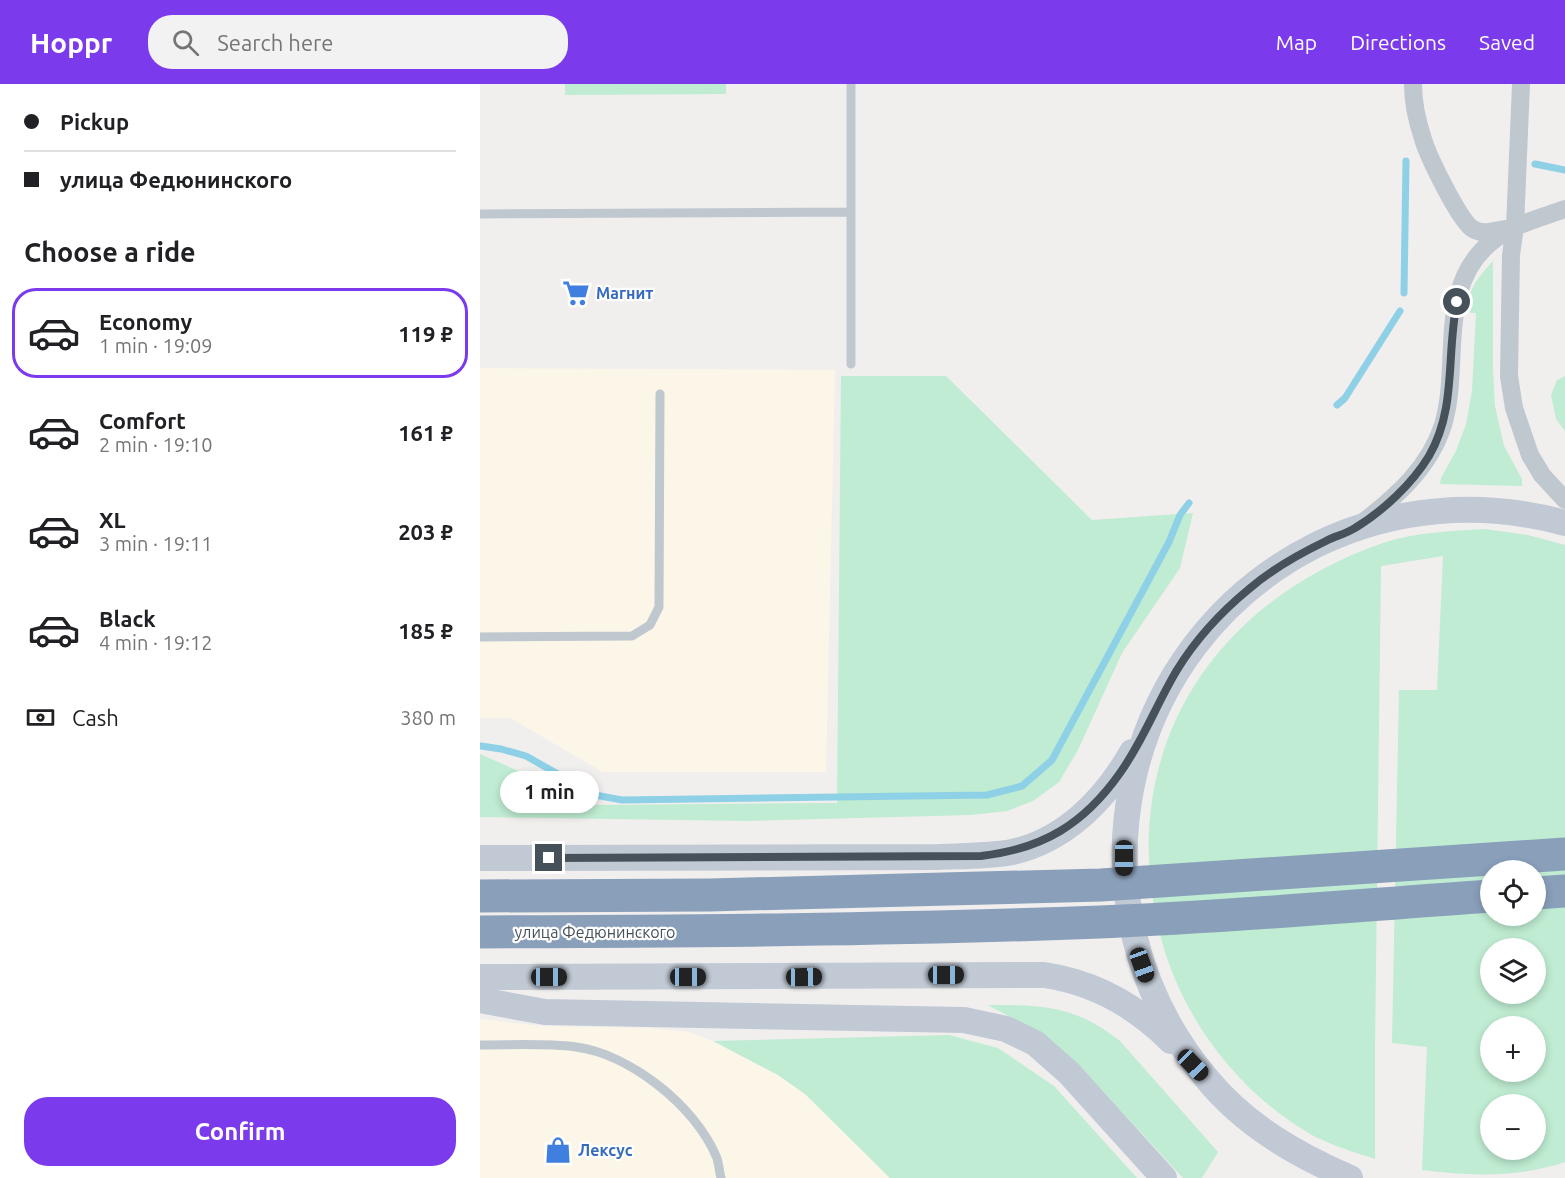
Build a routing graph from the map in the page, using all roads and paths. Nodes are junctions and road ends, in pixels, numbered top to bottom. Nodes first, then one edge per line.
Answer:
1 (851, 84) edge
2 (1413, 84) edge
3 (1521, 84) edge
4 (1565, 209) edge
5 (850, 212) junction
6 (480, 214) edge
7 (1515, 227) junction
8 (851, 364) dead end
9 (660, 394) dead end
10 (1565, 500) edge
11 (1565, 523) edge
12 (1354, 529) junction
13 (480, 637) edge
14 (1155, 710) junction
15 (1565, 854) edge
16 (480, 858) edge
17 (1565, 891) edge
18 (1546, 892) edge
19 (480, 896) edge
20 (1480, 897) edge
21 (480, 932) edge
22 (480, 977) edge
23 (480, 1000) edge
24 (480, 1045) edge
25 (1206, 1078) junction
26 (1277, 1141) junction
27 (721, 1178) edge
28 (1164, 1178) edge
29 (1325, 1178) edge
30 (1350, 1178) edge

1 - 5 lane
2 - 7 street
3 - 7 street
4 - 7 street
5 - 6 lane
5 - 8 lane
7 - 10 street
7 - 12 street
9 - 13 lane
11 - 12 main road
12 - 14 main road
14 - 16 main road
14 - 25 main road
15 - 19 highway
17 - 18 highway
20 - 21 highway, улица Федюнинского
22 - 25 main road
23 - 28 main road
24 - 27 lane
25 - 26 main road
26 - 29 main road
26 - 30 main road

